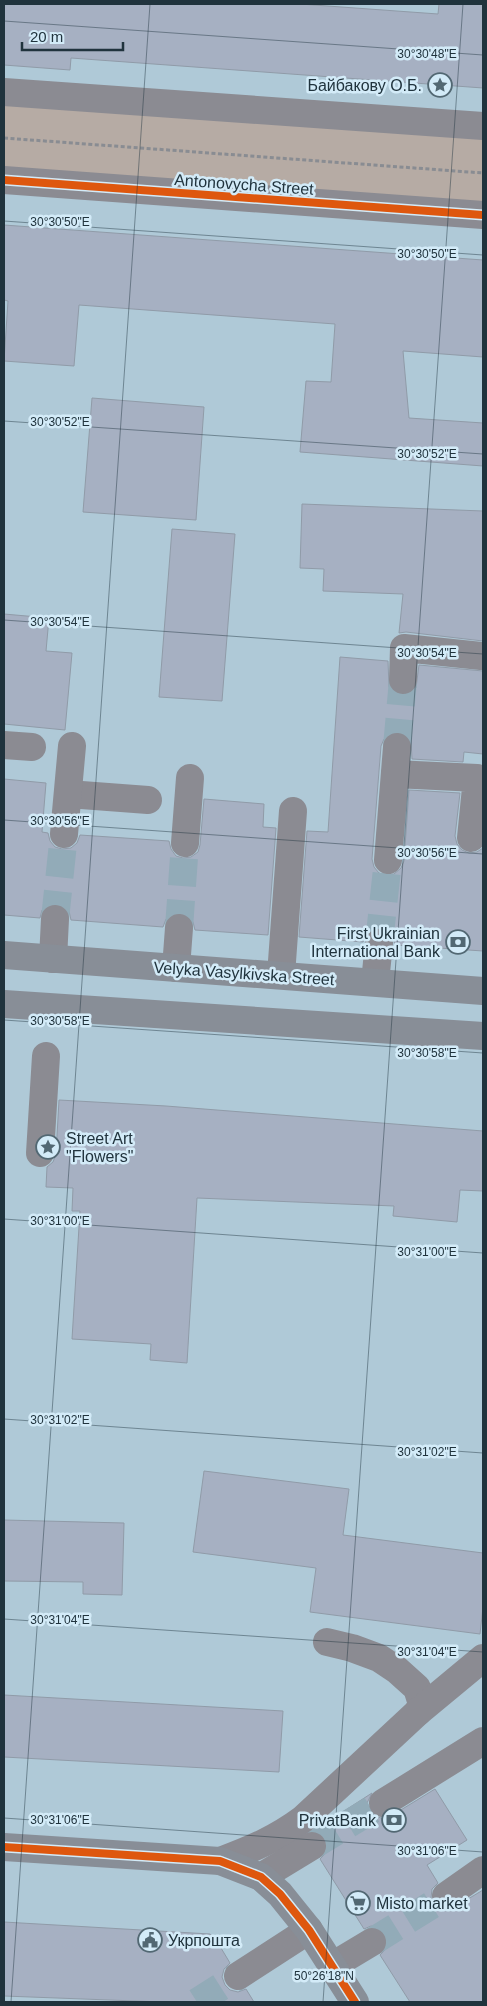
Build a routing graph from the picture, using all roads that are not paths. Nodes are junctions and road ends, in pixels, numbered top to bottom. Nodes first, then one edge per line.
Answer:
1 (4, 92) edge
2 (483, 126) edge
3 (4, 180) edge
4 (483, 215) edge
5 (481, 656) dead end
6 (403, 680) tunnel mouth
7 (4, 745) edge
8 (72, 746) dead end
9 (32, 747) dead end
10 (397, 747) tunnel mouth
11 (395, 774) junction
12 (190, 778) dead end
13 (68, 794) junction
14 (148, 800) dead end
15 (293, 811) dead end
16 (64, 834) tunnel mouth
17 (471, 838) dead end
18 (185, 842) tunnel mouth
19 (388, 860) tunnel mouth
20 (56, 919) tunnel mouth
21 (179, 928) tunnel mouth
22 (378, 943) tunnel mouth
23 (4, 955) edge
24 (53, 959) junction
25 (176, 968) junction
26 (281, 976) junction
27 (375, 982) junction
28 (483, 991) edge
29 (4, 1004) edge
30 (483, 1036) edge
31 (46, 1056) dead end
32 (40, 1153) dead end
33 (327, 1642) dead end
34 (483, 1658) edge
35 (418, 1712) junction
36 (483, 1742) edge
37 (383, 1803) tunnel mouth
38 (312, 1846) tunnel mouth
39 (4, 1847) edge
40 (220, 1862) junction
41 (483, 1870) edge
42 (261, 1877) junction
43 (446, 1896) tunnel mouth
44 (309, 1930) junction
45 (372, 1942) tunnel mouth
46 (332, 1966) junction
47 (238, 1976) tunnel mouth
48 (354, 2002) edge

1 - 2 street
3 - 4 street, Antonovycha Street
5 - 6 street
7 - 9 street
8 - 13 street
10 - 11 street
11 - 17 street
11 - 19 street
12 - 18 street
13 - 14 street
13 - 16 street
15 - 26 street
20 - 24 street
21 - 25 street
22 - 27 street
23 - 24 main road, Velyka Vasylkivska Street
24 - 25 main road, Velyka Vasylkivska Street
25 - 26 main road, Velyka Vasylkivska Street
26 - 27 main road, Velyka Vasylkivska Street
27 - 28 main road, Velyka Vasylkivska Street
29 - 30 main road
31 - 32 street
33 - 35 street
34 - 35 street
35 - 40 street
36 - 37 street
38 - 42 street
39 - 40 main road
40 - 42 main road
41 - 43 street
42 - 44 main road
44 - 46 main road
44 - 47 street
45 - 46 street
46 - 48 main road

